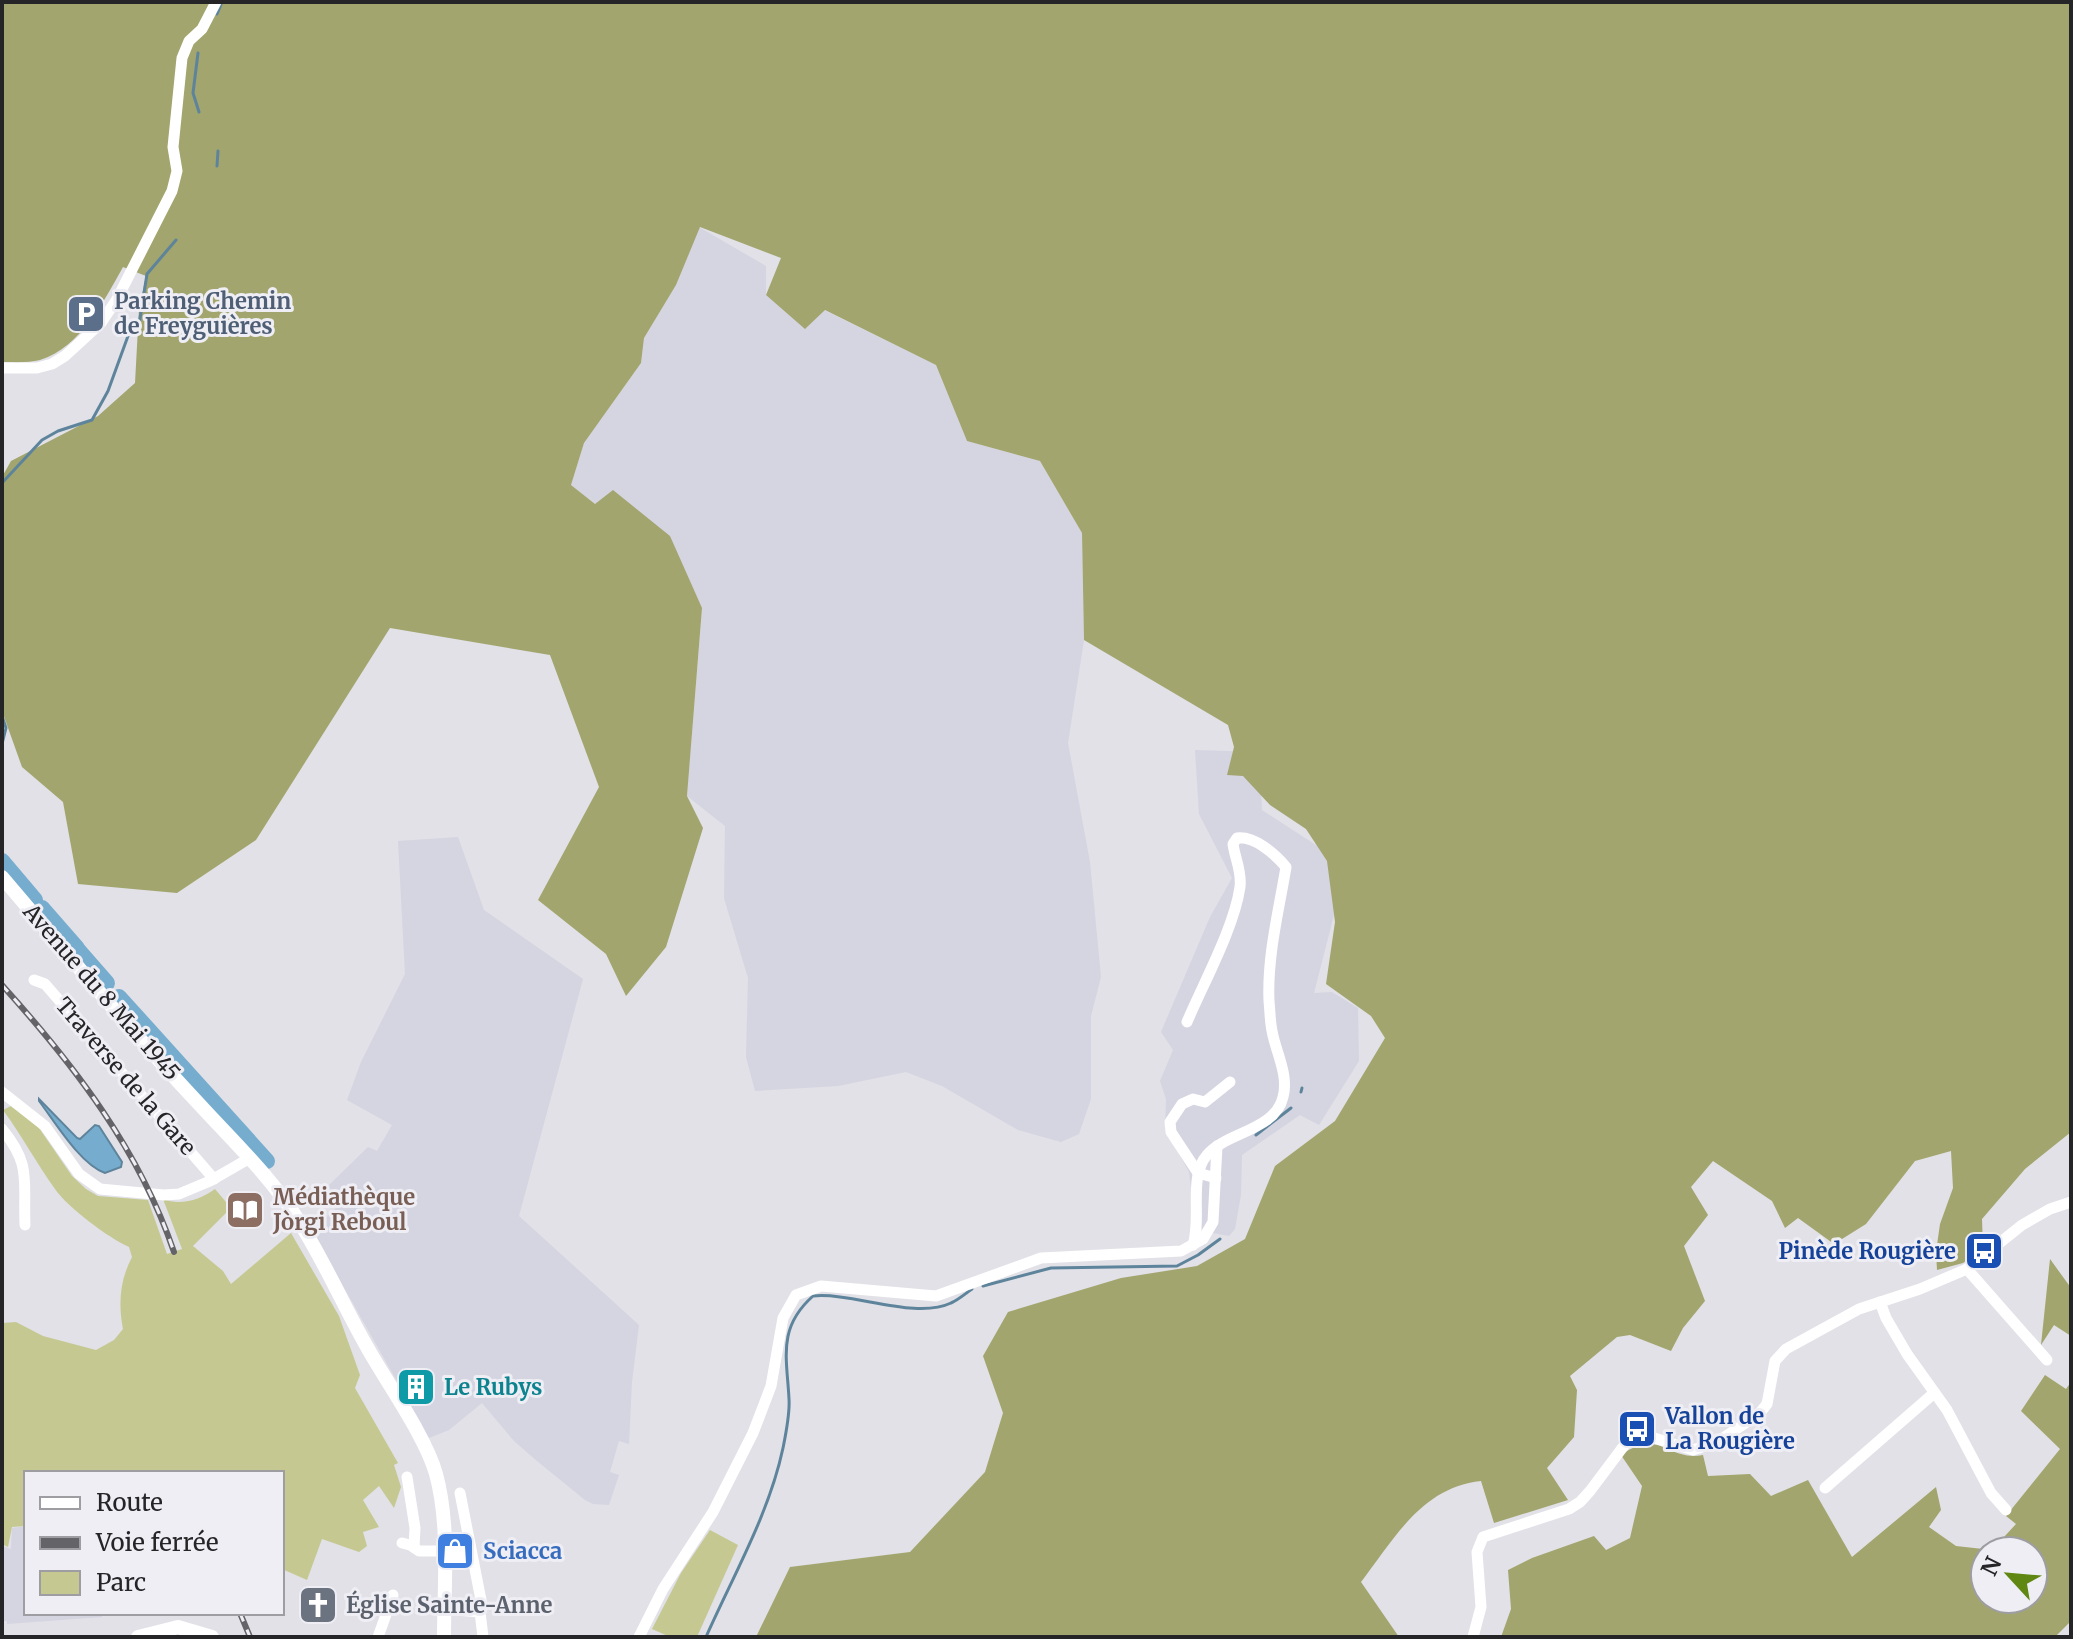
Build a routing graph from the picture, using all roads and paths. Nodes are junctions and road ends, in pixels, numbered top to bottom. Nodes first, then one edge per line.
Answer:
1 (216, 2) edge
2 (2, 368) edge
3 (2, 877) edge
4 (34, 980) dead end
5 (1187, 1022) dead end
6 (1230, 1082) dead end
7 (2, 1092) edge
8 (2, 1129) edge
9 (1217, 1146) junction
10 (247, 1161) junction
11 (1198, 1173) junction
12 (1216, 1178) junction
13 (214, 1179) junction
14 (2071, 1202) edge
15 (25, 1225) dead end
16 (1193, 1245) junction
17 (1967, 1269) junction
18 (1880, 1302) junction
19 (2047, 1360) dead end
20 (1933, 1394) junction
21 (407, 1477) dead end
22 (1825, 1488) dead end
23 (460, 1493) dead end
24 (2006, 1510) dead end
25 (443, 1551) junction
26 (393, 1595) dead end
27 (444, 1609) junction
28 (480, 1612) junction
29 (166, 1628) junction
30 (138, 1637) edge
31 (149, 1637) edge
32 (212, 1637) edge
33 (378, 1637) edge
34 (444, 1637) edge
35 (483, 1637) edge
36 (639, 1637) edge
37 (1473, 1637) edge

1 - 2 street
3 - 10 main road, Avenue du 8 Mai 1945
4 - 13 street, Traverse de la Gare
5 - 9 street
6 - 11 street
7 - 13 street
8 - 15 street
9 - 11 street
9 - 12 street
10 - 13 street
10 - 25 main road, Avenue du 8 Mai 1945
11 - 12 street
11 - 16 street
12 - 16 street
14 - 17 street
16 - 36 street
17 - 18 street
17 - 19 street
18 - 20 street
18 - 37 street
20 - 22 street
20 - 24 street
21 - 25 street
23 - 28 street
25 - 27 main road, Avenue du 8 Mai 1945
26 - 33 street
27 - 28 street
27 - 34 main road, Avenue du 8 Mai 1945
28 - 35 street
29 - 30 main road
29 - 31 main road
29 - 32 main road

